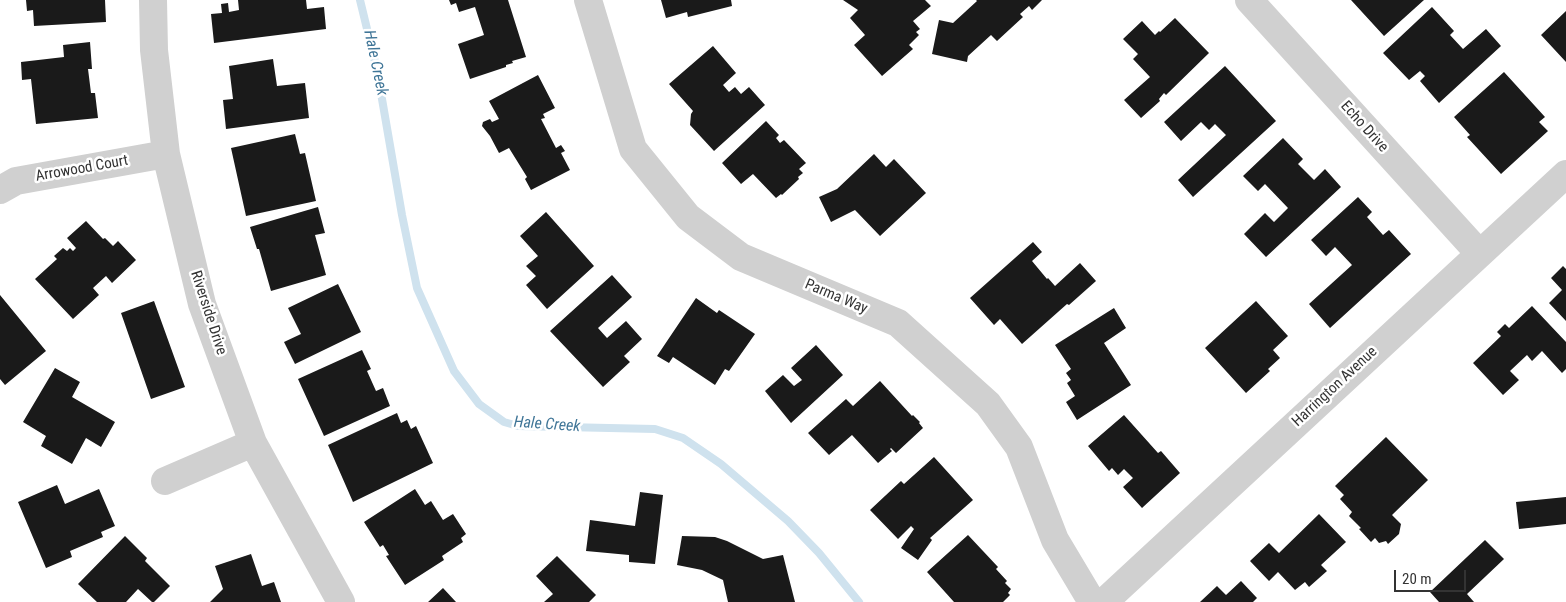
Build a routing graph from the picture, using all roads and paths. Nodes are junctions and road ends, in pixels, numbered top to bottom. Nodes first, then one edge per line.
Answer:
1 (153, 0) edge
2 (588, 0) edge
3 (1249, 0) edge
4 (166, 154) junction
5 (1566, 174) edge
6 (0, 190) edge
7 (1479, 253) junction
8 (254, 443) junction
9 (165, 481) dead end
10 (341, 602) edge
11 (1092, 602) edge
12 (1104, 602) edge

1 - 4 street, Riverside Drive
2 - 11 street, Parma Way
3 - 7 street, Echo Drive
4 - 6 street, Arrowood Court
4 - 8 street, Riverside Drive
5 - 7 street, Harrington Avenue
7 - 12 street, Harrington Avenue
8 - 9 street
8 - 10 street, Riverside Drive

